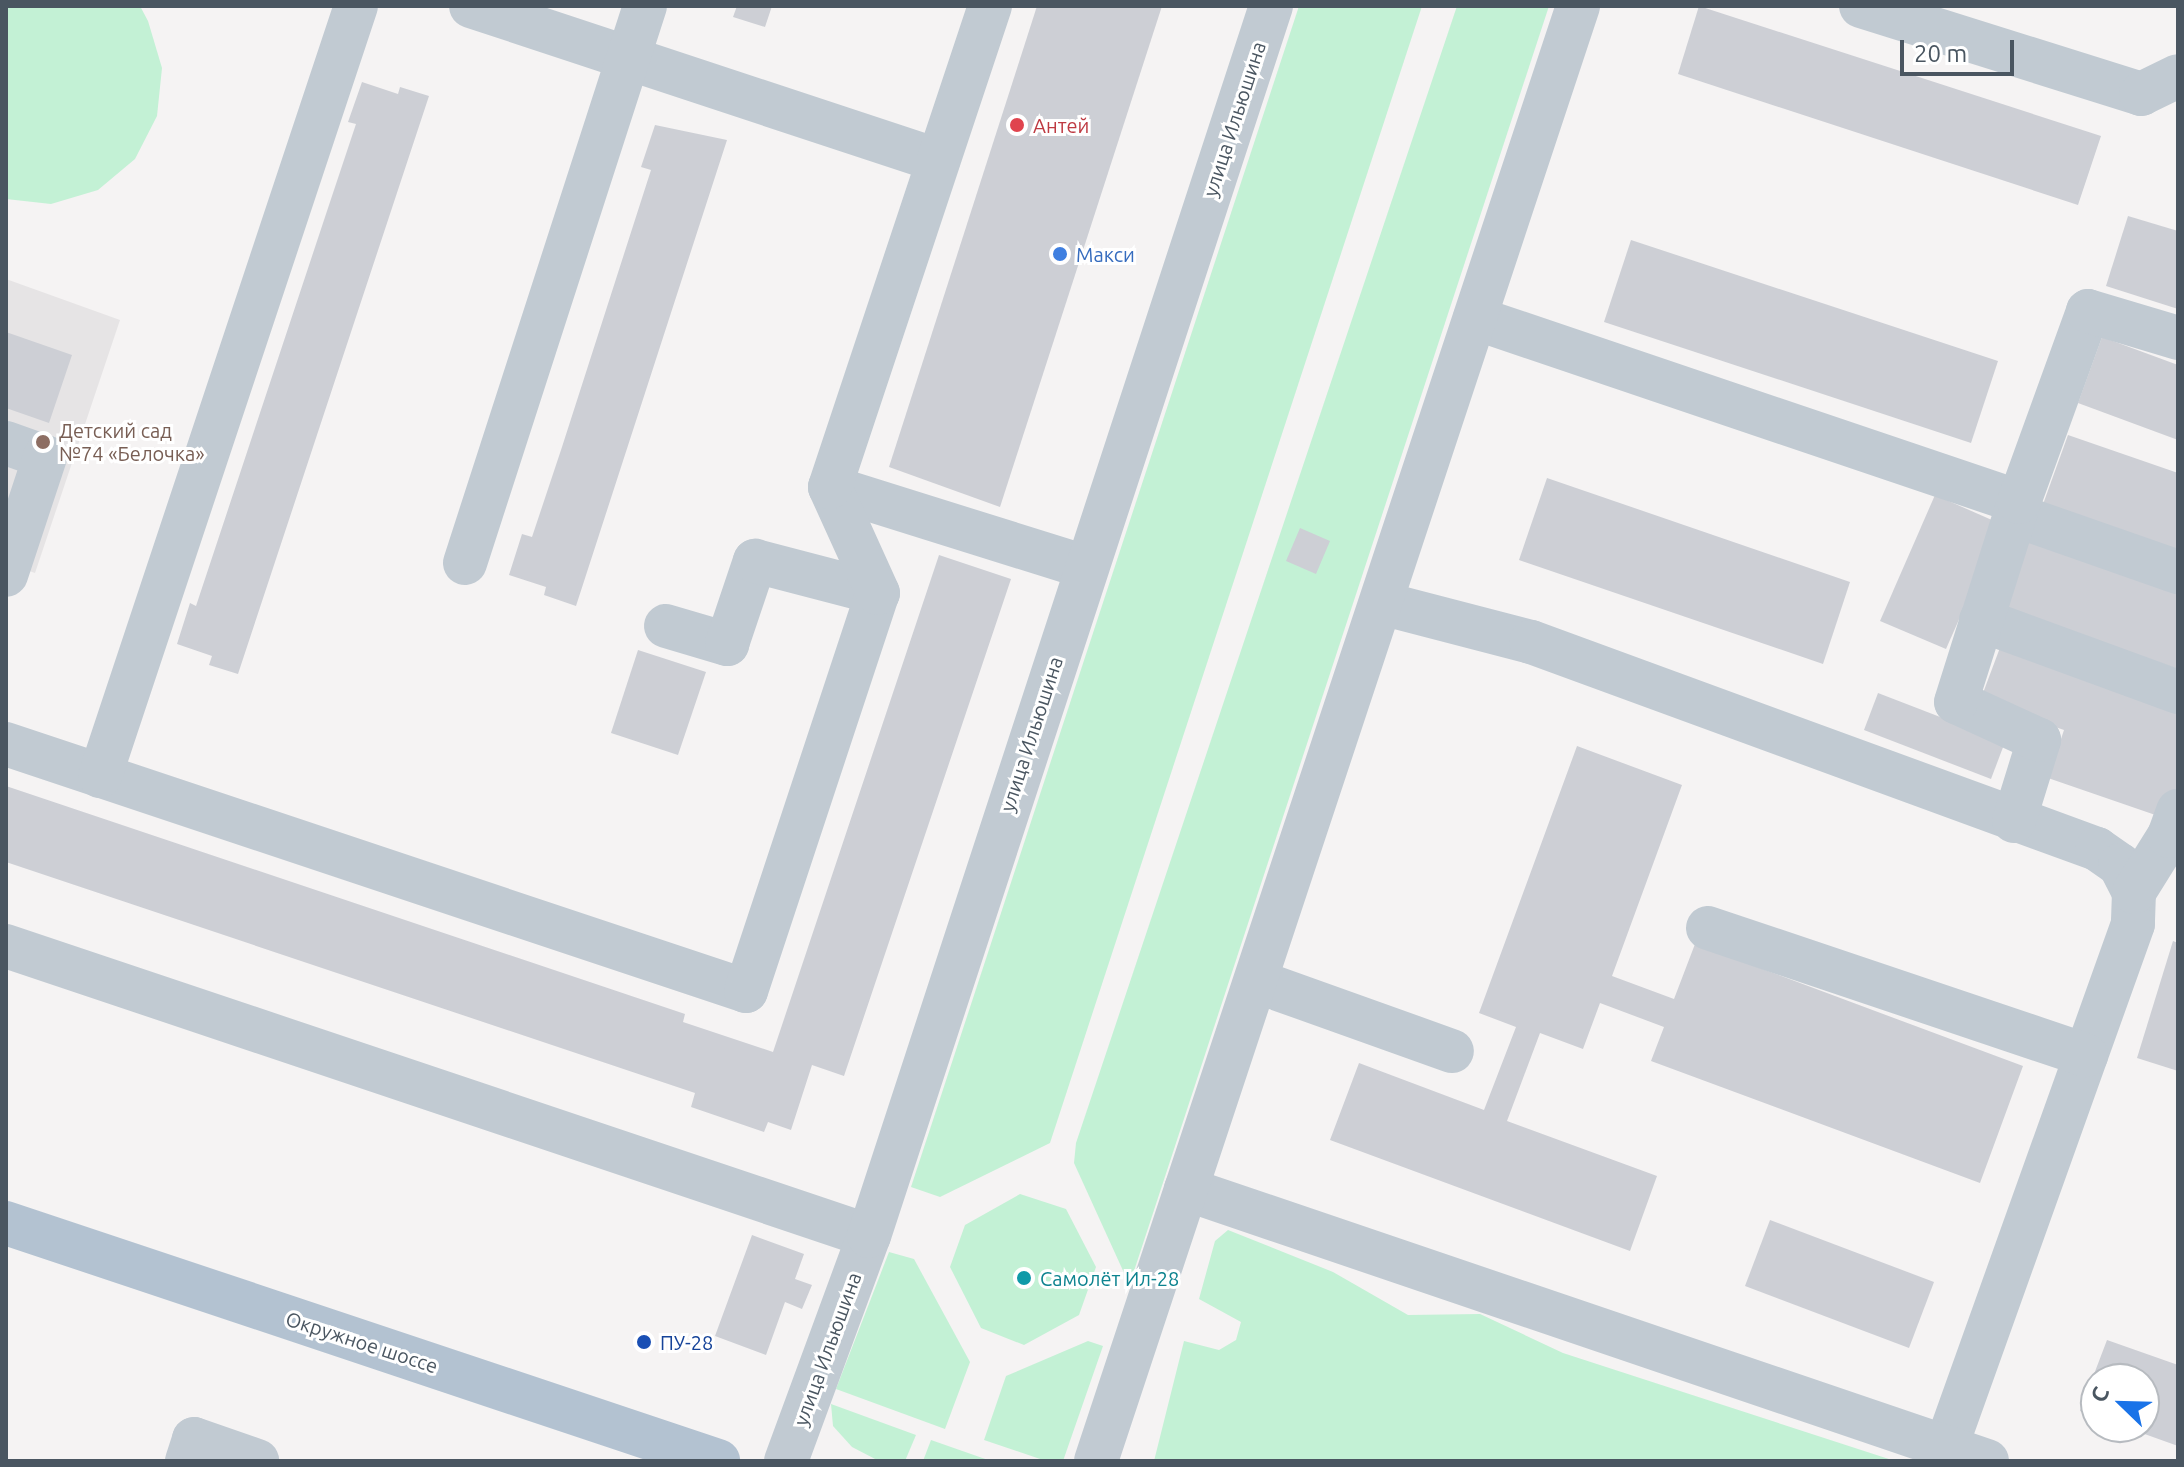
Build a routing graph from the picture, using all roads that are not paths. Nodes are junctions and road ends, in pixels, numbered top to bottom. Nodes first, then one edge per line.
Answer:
1 (356, 6) edge
2 (471, 6) edge
3 (645, 6) edge
4 (990, 6) edge
5 (1271, 6) edge
6 (1578, 6) edge
7 (1861, 6) edge
8 (628, 58) junction
9 (2178, 76) edge
10 (938, 160) junction
11 (1475, 318) junction
12 (2178, 338) edge
13 (6, 443) edge
14 (830, 487) junction
15 (2017, 508) junction
16 (465, 563) dead end
17 (1085, 567) junction
18 (2178, 572) edge
19 (6, 575) edge
20 (878, 593) junction
21 (1381, 603) junction
22 (1981, 620) junction
23 (666, 626) dead end
24 (2178, 692) edge
25 (6, 744) edge
26 (100, 776) junction
27 (2178, 811) edge
28 (2014, 821) junction
29 (2134, 892) junction
30 (1708, 928) dead end
31 (6, 946) edge
32 (1256, 981) junction
33 (1452, 1051) dead end
34 (2086, 1055) junction
35 (1186, 1189) junction
36 (6, 1223) edge
37 (869, 1236) junction
38 (1946, 1447) junction
39 (187, 1461) edge
40 (257, 1461) edge
41 (718, 1461) edge
42 (786, 1461) edge
43 (1096, 1461) edge
44 (1987, 1461) edge

1 - 26 street
2 - 8 street
3 - 8 street
4 - 10 street
5 - 17 street, улица Ильюшина
6 - 11 street
7 - 9 street
8 - 10 street
8 - 16 street
10 - 14 street
11 - 15 street
11 - 21 street
12 - 15 street
13 - 19 street
14 - 17 street
14 - 20 street
15 - 18 street
15 - 22 street
17 - 37 street, улица Ильюшина
20 - 23 street
20 - 26 street
21 - 28 street
21 - 32 street
22 - 24 street
22 - 28 street
25 - 26 street
27 - 29 street
28 - 29 street
29 - 34 street
30 - 34 street
31 - 37 street
32 - 33 street
32 - 35 street
34 - 38 street
35 - 38 street
35 - 43 street
36 - 41 main road, Окружное шоссе
37 - 42 street, улица Ильюшина
38 - 44 street
39 - 40 street

